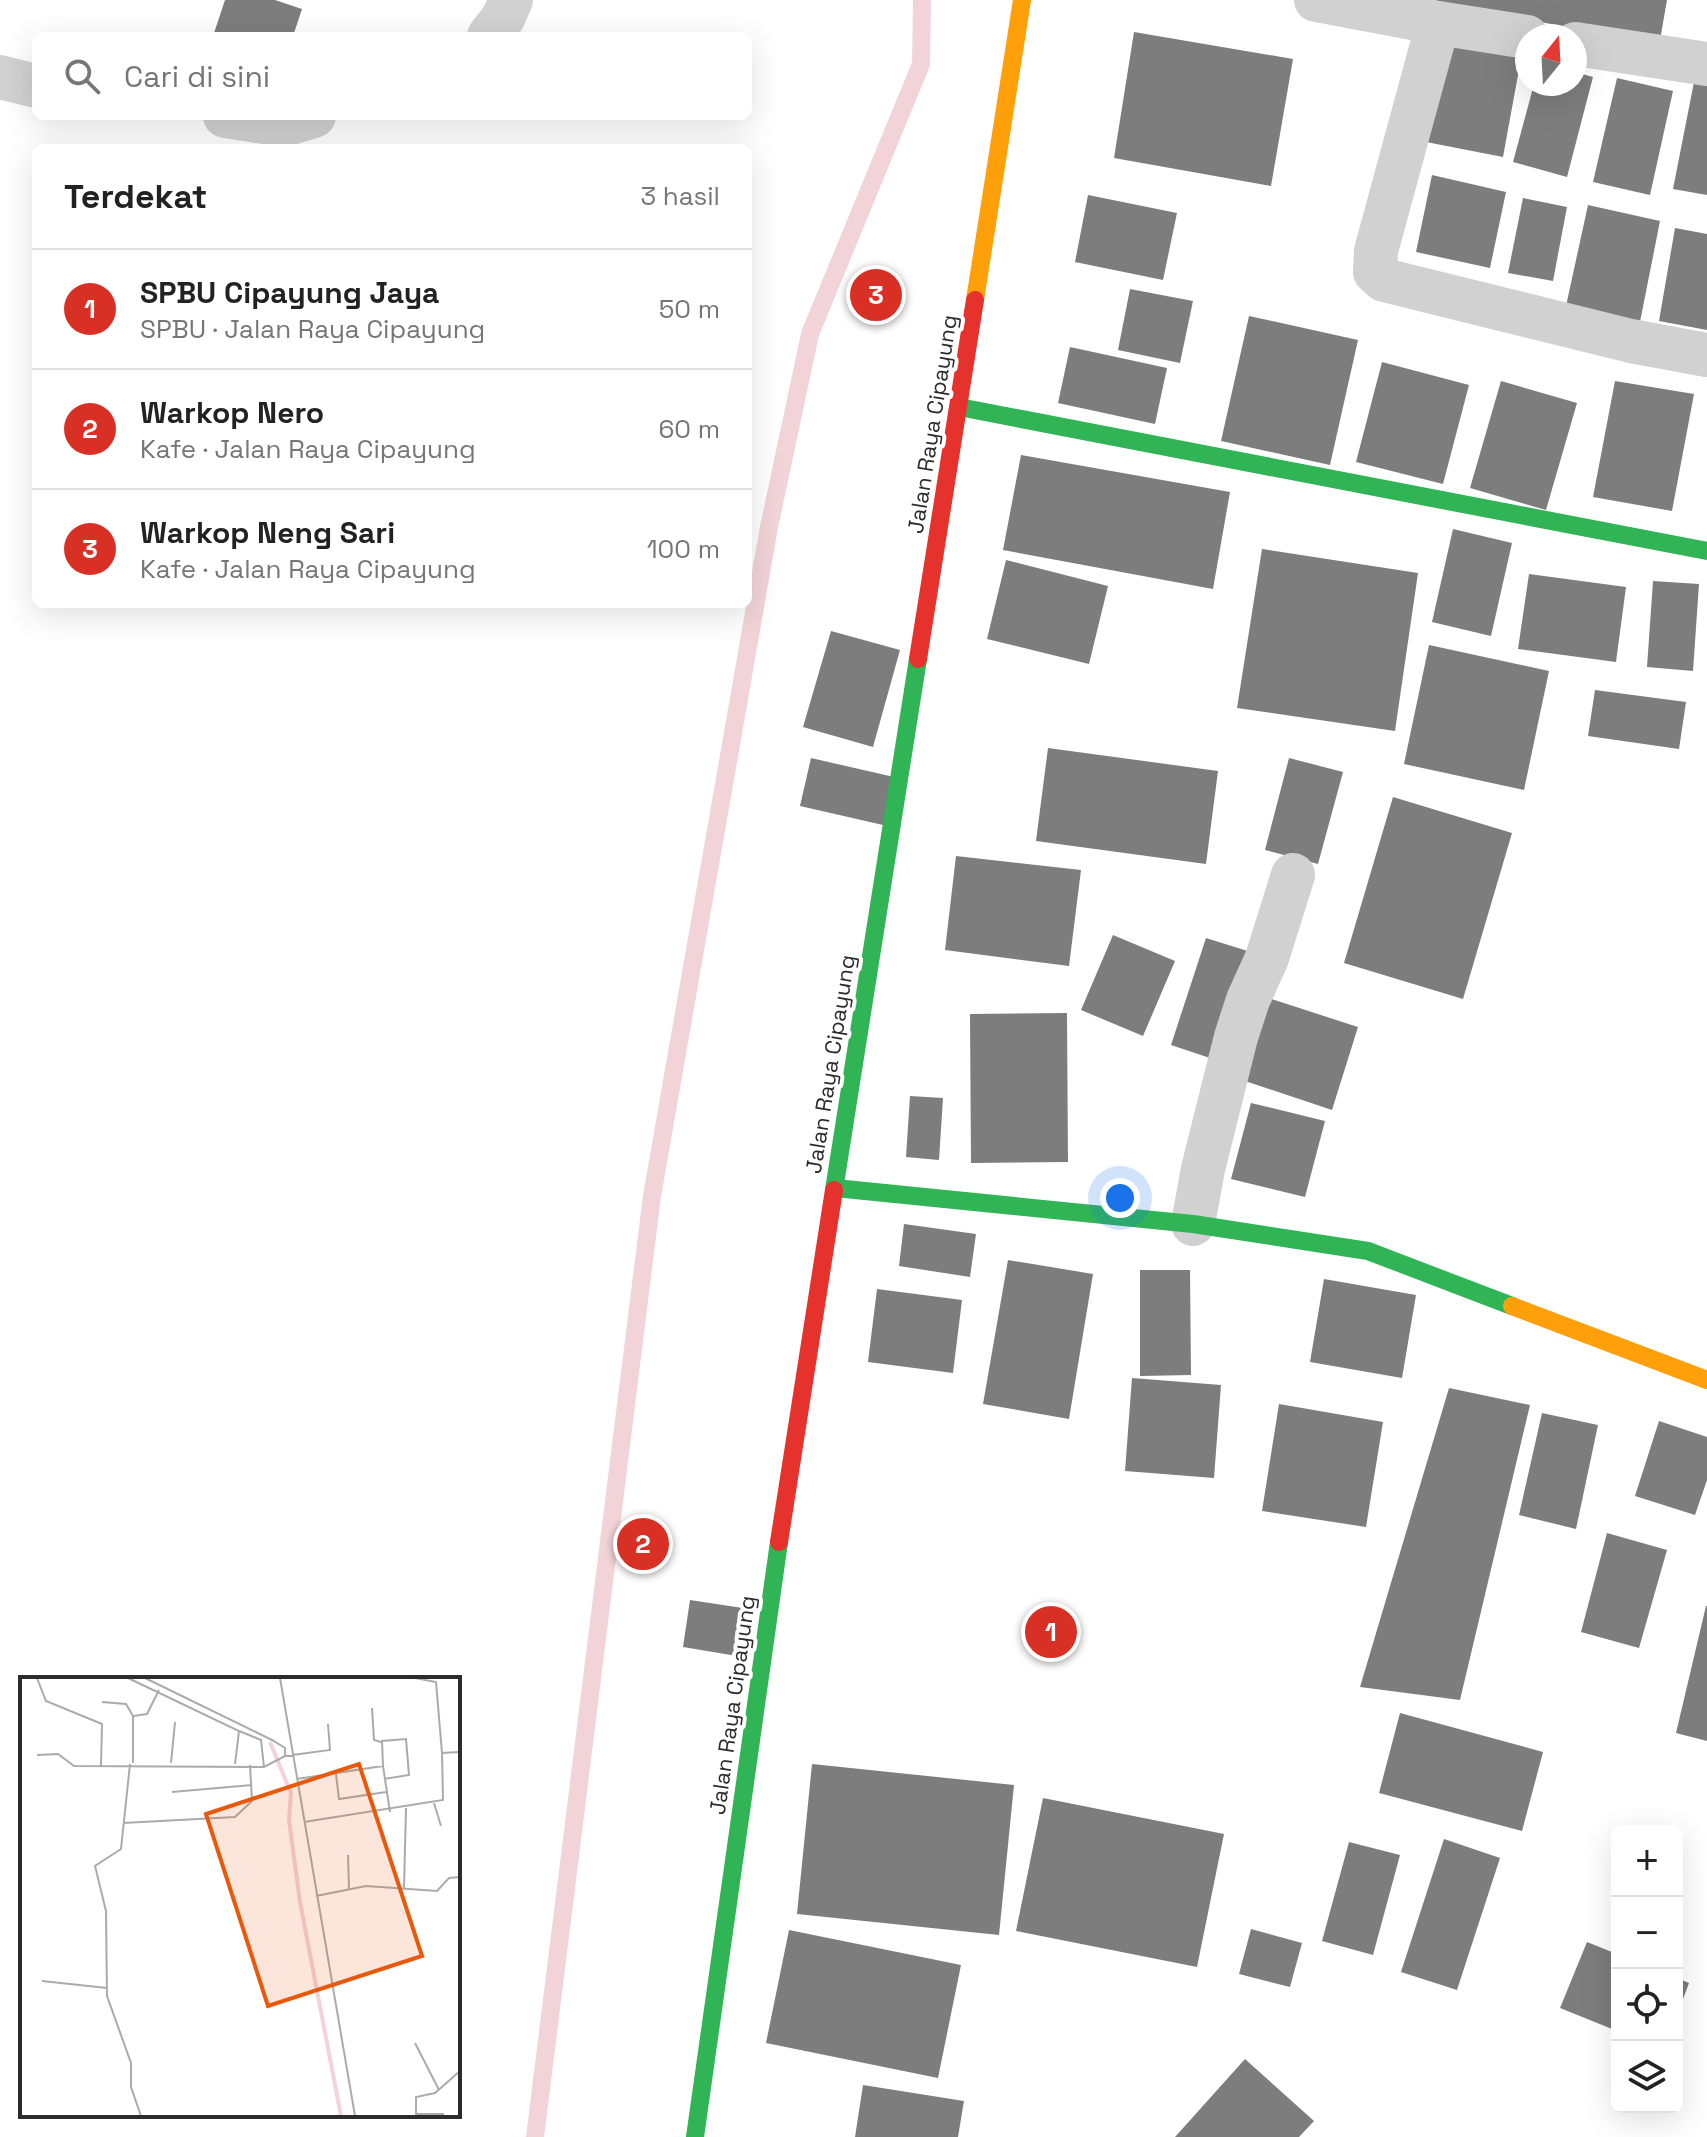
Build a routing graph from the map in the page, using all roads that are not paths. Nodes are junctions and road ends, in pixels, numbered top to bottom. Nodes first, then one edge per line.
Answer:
1 (511, 0) edge
2 (1022, 0) edge
3 (1316, 0) edge
4 (1438, 23) junction
5 (492, 32) edge
6 (1515, 35) edge
7 (1587, 46) edge
8 (1707, 64) edge
9 (0, 77) edge
10 (32, 85) edge
11 (251, 120) edge
12 (301, 120) edge
13 (1707, 355) edge
14 (959, 407) junction
15 (1707, 551) edge
16 (1293, 875) dead end
17 (835, 1188) junction
18 (1193, 1224) junction
19 (1707, 1380) edge
20 (695, 2137) edge

1 - 5 street
2 - 14 main road, Jalan Raya Cipayung
3 - 4 street
4 - 6 street
4 - 13 street
7 - 8 street
9 - 10 street
11 - 12 street
14 - 15 main road
14 - 17 main road, Jalan Raya Cipayung
16 - 18 street
17 - 18 main road
17 - 20 main road, Jalan Raya Cipayung
18 - 19 main road

